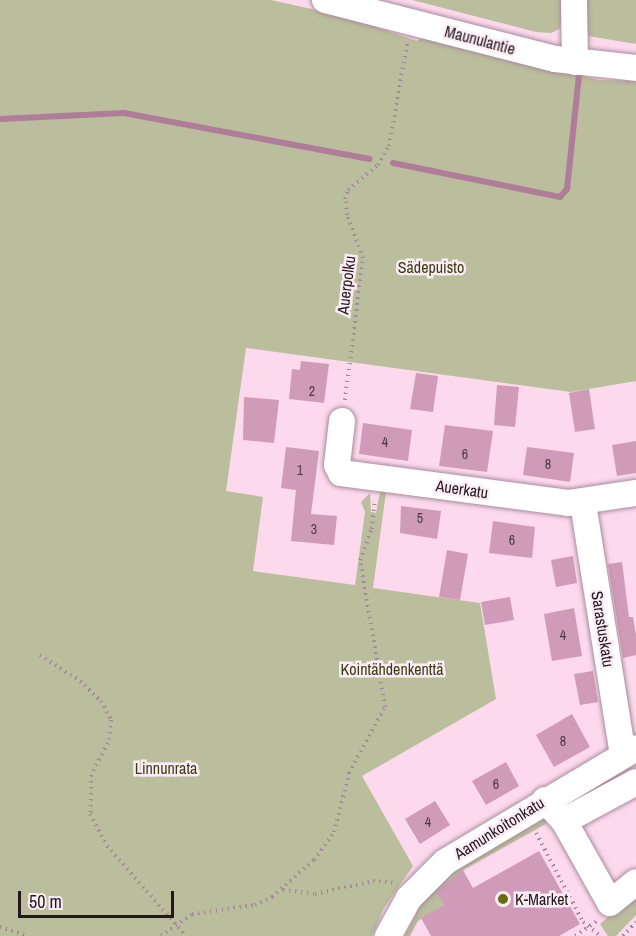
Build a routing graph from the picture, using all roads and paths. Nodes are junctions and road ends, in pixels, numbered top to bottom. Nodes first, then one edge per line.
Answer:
1 (325, 0) edge
2 (574, 0) edge
3 (408, 40) dead end
4 (575, 62) junction
5 (636, 68) edge
6 (342, 422) joint
7 (377, 478) junction
8 (636, 493) edge
9 (583, 503) junction
10 (40, 655) dead end
11 (630, 752) edge
12 (636, 782) edge
13 (544, 800) junction
14 (564, 821) junction
15 (535, 830) dead end
16 (636, 882) edge
17 (401, 885) dead end
18 (282, 890) junction
19 (636, 922) edge
20 (178, 923) junction
21 (0, 927) edge
22 (27, 936) edge
23 (161, 936) edge
24 (186, 936) edge
25 (388, 936) edge
26 (600, 936) edge
27 (623, 936) edge

1 - 4 street, Maunulantie
2 - 4 street
3 - 6 path, Auerpolku
4 - 5 street, Maunulantie
6 - 7 street, Auerkatu
7 - 9 street, Auerkatu
7 - 18 path
8 - 9 street, Auerkatu
9 - 11 street, Sarastuskatu
10 - 20 path
11 - 13 street, Aamunkoitonkatu
12 - 14 street
13 - 14 street
13 - 25 street, Aamunkoitonkatu
14 - 16 street
15 - 26 path
17 - 18 path
18 - 20 path
19 - 27 path
20 - 23 path
20 - 24 path
21 - 22 path

